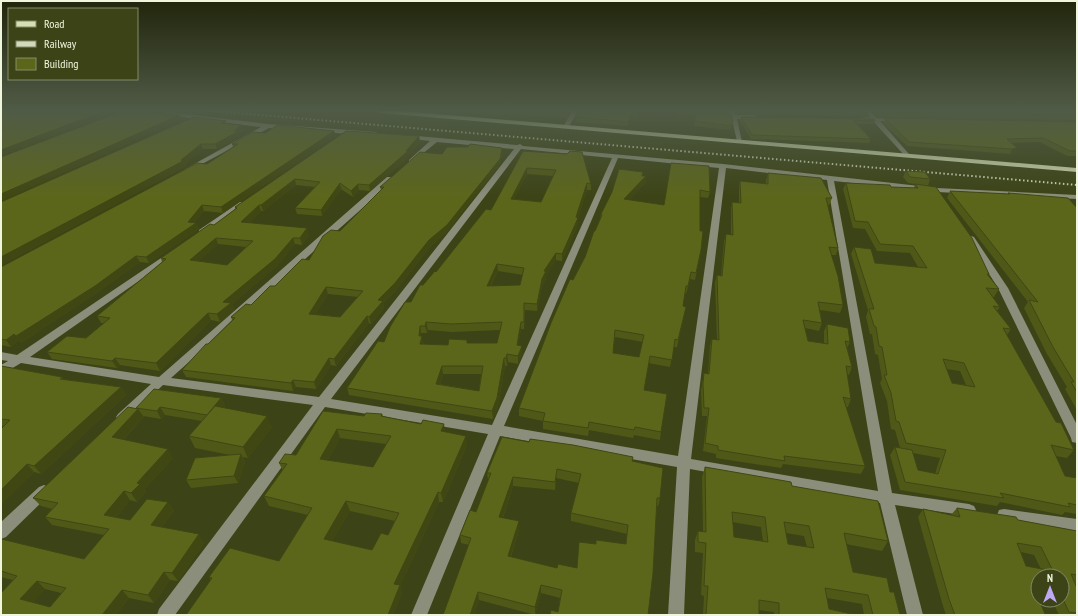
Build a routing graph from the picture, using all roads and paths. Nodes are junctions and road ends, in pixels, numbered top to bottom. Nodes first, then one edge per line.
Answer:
1 (243, 140) edge
2 (435, 140) joint
3 (724, 140) edge
4 (893, 140) edge
5 (740, 141) joint
6 (520, 146) junction
7 (907, 155) junction
8 (616, 156) junction
9 (723, 166) junction
10 (1077, 170) edge
11 (184, 172) edge
12 (830, 178) junction
13 (937, 190) junction
14 (1063, 196) junction
15 (1077, 197) edge
16 (250, 199) edge
17 (946, 203) edge
18 (1072, 206) edge
19 (964, 229) edge
20 (198, 235) edge
21 (178, 249) edge
22 (1, 356) edge
23 (20, 358) junction
24 (1, 371) edge
25 (161, 381) junction
26 (322, 402) junction
27 (115, 424) edge
28 (496, 430) junction
29 (1077, 438) edge
30 (684, 463) junction
31 (52, 483) edge
32 (886, 498) junction
33 (978, 511) edge
34 (993, 514) edge
35 (1077, 526) edge
36 (1, 532) edge
37 (165, 615) edge
38 (419, 615) edge
39 (676, 615) edge
40 (915, 615) edge

1 - 11 street
2 - 6 street
2 - 25 street
3 - 5 main road
4 - 7 street
5 - 7 main road
6 - 8 street
6 - 26 street
7 - 10 main road
8 - 9 street
8 - 28 street
9 - 12 street
9 - 30 street
12 - 13 street
12 - 32 street
13 - 14 street
13 - 17 street
14 - 15 street
14 - 18 street
16 - 20 street
19 - 29 street
21 - 23 street
22 - 23 street
23 - 24 street
23 - 25 street
25 - 26 street
25 - 27 street
26 - 28 street
26 - 37 street
28 - 30 street
28 - 38 street
30 - 32 street
30 - 39 street
31 - 36 street
32 - 33 street
32 - 40 street
34 - 35 street

